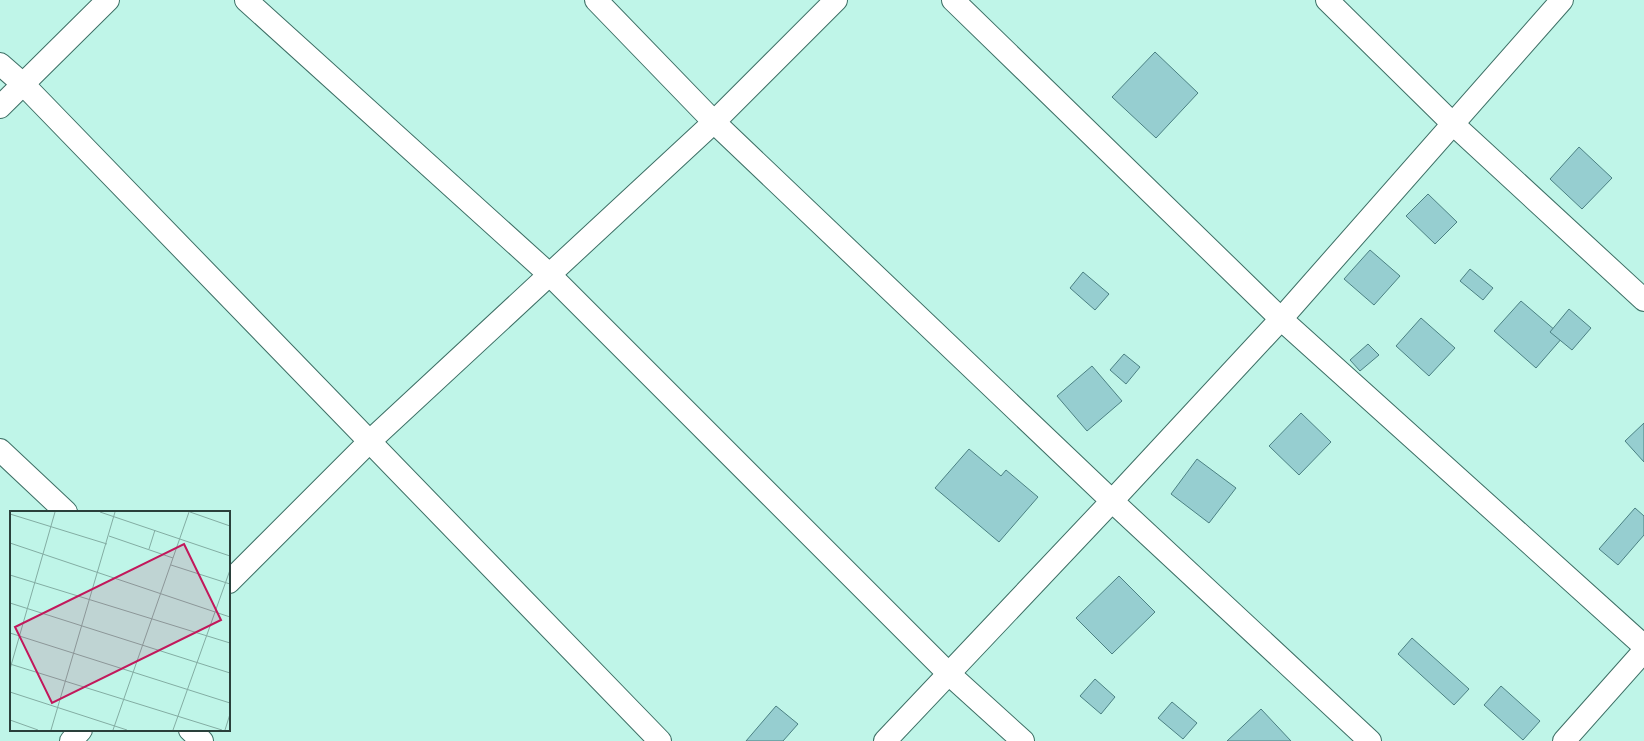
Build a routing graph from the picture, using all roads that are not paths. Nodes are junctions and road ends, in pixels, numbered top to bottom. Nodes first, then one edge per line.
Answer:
1 (108, 0) edge
2 (246, 0) edge
3 (596, 0) edge
4 (836, 0) edge
5 (953, 0) edge
6 (1327, 0) edge
7 (1562, 0) edge
8 (0, 64) edge
9 (24, 85) junction
10 (0, 107) edge
11 (714, 122) junction
12 (1453, 124) junction
13 (550, 274) junction
14 (1644, 300) edge
15 (1281, 319) junction
16 (370, 441) junction
17 (0, 450) edge
18 (1112, 501) junction
19 (65, 511) edge
20 (230, 581) edge
21 (1644, 646) edge
22 (1644, 651) edge
23 (948, 673) junction
24 (80, 731) edge
25 (191, 731) edge
26 (71, 741) edge
27 (202, 741) edge
28 (660, 741) edge
29 (885, 741) edge
30 (1023, 741) edge
31 (1370, 741) edge
32 (1564, 741) edge

1 - 9 street
2 - 13 street
3 - 11 street
4 - 11 street
5 - 15 street
6 - 12 street
7 - 12 street
8 - 9 street
9 - 10 street
9 - 16 street
11 - 13 street
11 - 18 street
12 - 14 street
12 - 15 street
13 - 16 street
13 - 23 street
15 - 18 street
15 - 21 street
16 - 20 street
16 - 28 street
17 - 19 street
18 - 23 street
18 - 31 street
22 - 32 street
23 - 29 street
23 - 30 street
24 - 26 street
25 - 27 street

